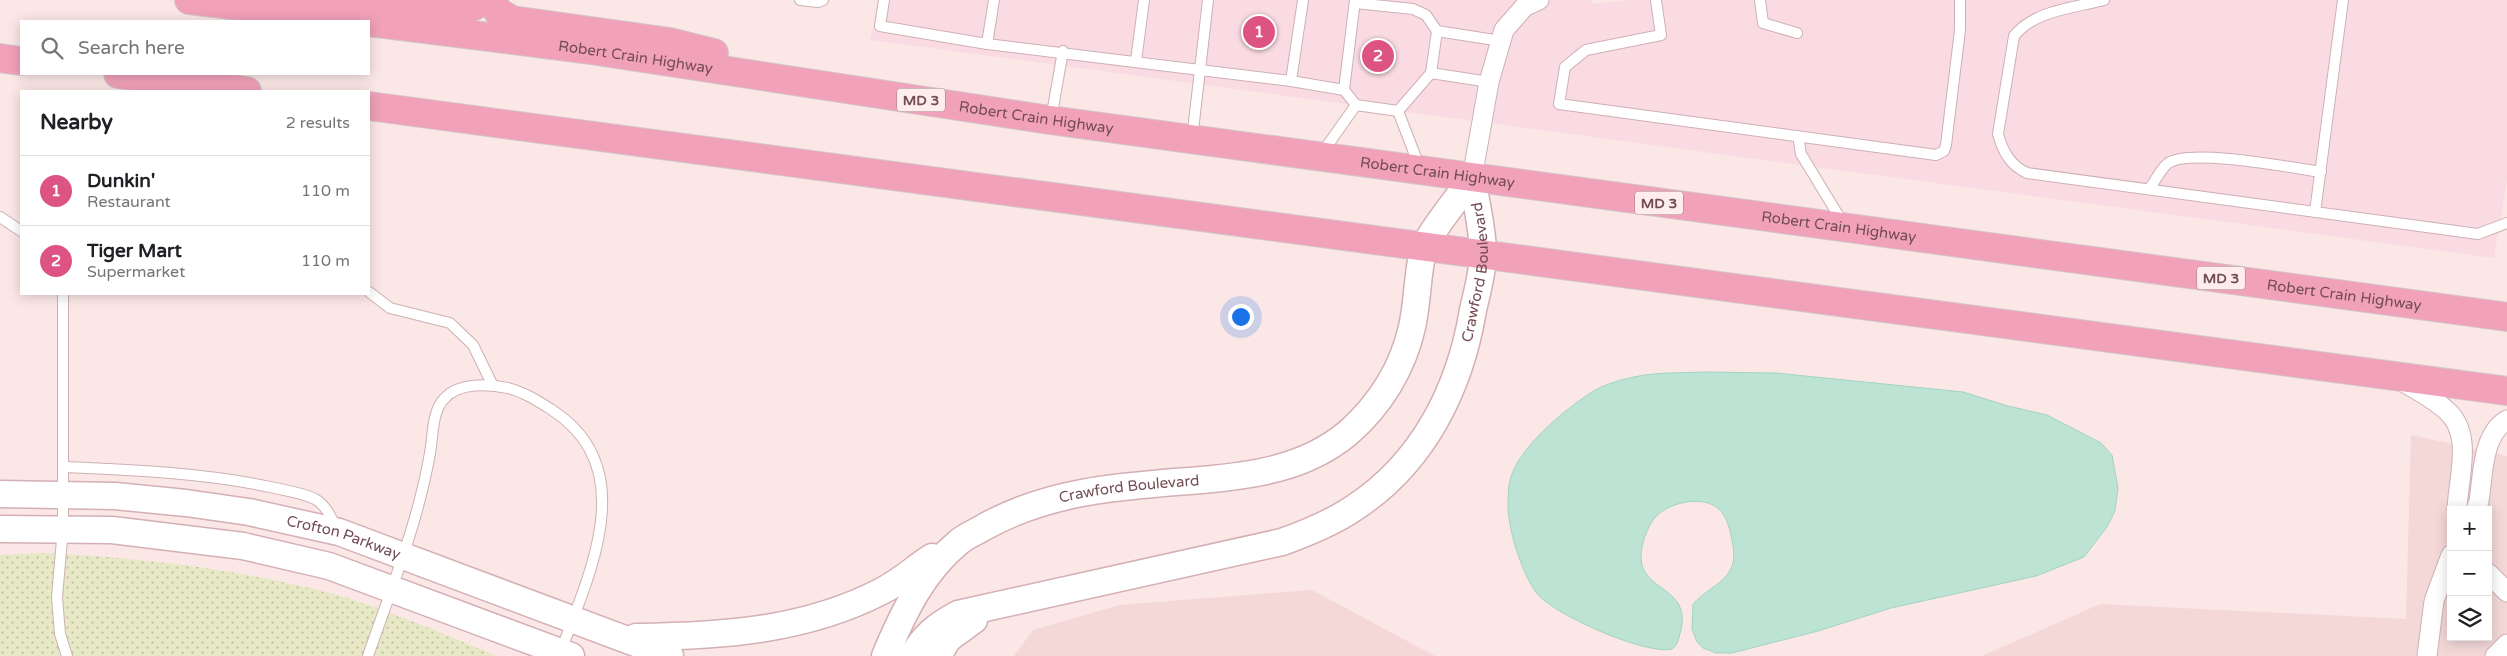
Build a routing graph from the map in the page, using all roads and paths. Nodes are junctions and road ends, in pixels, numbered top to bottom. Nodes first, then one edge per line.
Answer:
1 (189, 0) edge
2 (479, 0) edge
3 (492, 0) edge
4 (800, 0) edge
5 (823, 0) edge
6 (884, 0) edge
7 (994, 0) edge
8 (1144, 0) edge
9 (1208, 0) edge
10 (1303, 0) edge
11 (1656, 0) edge
12 (1760, 0) edge
13 (1960, 0) edge
14 (2104, 0) edge
15 (2343, 0) edge
16 (1355, 2) edge
17 (1527, 2) edge
18 (265, 9) junction
19 (356, 20) edge
20 (370, 22) edge
21 (1437, 31) junction
22 (1797, 33) dead end
23 (1500, 41) junction
24 (988, 44) junction
25 (1063, 51) junction
26 (0, 58) edge
27 (20, 61) edge
28 (1136, 61) junction
29 (1200, 70) junction
30 (1431, 73) junction
31 (126, 75) edge
32 (1291, 81) junction
33 (1489, 82) junction
34 (239, 90) edge
35 (853, 90) junction
36 (1344, 90) junction
37 (1356, 105) junction
38 (370, 106) edge
39 (1398, 111) junction
40 (1050, 120) junction
41 (1798, 136) junction
42 (1192, 140) junction
43 (1320, 157) junction
44 (1421, 171) junction
45 (2321, 172) junction
46 (1472, 178) junction
47 (2149, 189) junction
48 (2315, 212) junction
49 (0, 217) edge
50 (2507, 223) edge
51 (1846, 228) junction
52 (20, 230) edge
53 (1425, 246) junction
54 (1483, 254) junction
55 (370, 293) edge
56 (63, 295) edge
57 (2507, 317) edge
58 (2393, 375) junction
59 (492, 384) junction
60 (2507, 391) edge
61 (2507, 420) edge
62 (63, 467) junction
63 (64, 493) junction
64 (0, 494) edge
65 (2457, 506) edge
66 (2477, 506) edge
67 (63, 528) junction
68 (0, 529) edge
69 (339, 532) junction
70 (961, 540) junction
71 (403, 555) junction
72 (2447, 566) edge
73 (2492, 577) edge
74 (391, 588) junction
75 (2507, 592) edge
76 (1007, 604) junction
77 (572, 619) junction
78 (623, 637) junction
79 (2507, 644) edge
80 (566, 654) edge
81 (67, 656) edge
82 (368, 656) edge
83 (670, 656) edge
84 (885, 656) edge
85 (912, 656) edge
86 (938, 656) edge
87 (2427, 656) edge
88 (2495, 656) edge

1 - 18 highway
2 - 18 highway
3 - 35 highway
4 - 5 lane
6 - 24 lane
7 - 24 lane
8 - 28 lane
9 - 29 lane
10 - 32 lane
11 - 41 lane
12 - 22 lane
13 - 41 lane
14 - 47 lane
15 - 45 lane
16 - 21 lane
16 - 36 lane
17 - 23 street
18 - 19 highway
20 - 35 highway, Robert Crain Highway / MD 3
21 - 23 lane
21 - 30 lane
23 - 33 street
24 - 25 lane
25 - 28 lane
25 - 40 lane
26 - 27 highway
28 - 29 lane
29 - 32 lane
29 - 42 lane
30 - 33 lane
30 - 39 lane
31 - 34 highway
32 - 36 lane
33 - 46 street
35 - 40 highway, Robert Crain Highway / MD 3
36 - 37 lane
37 - 39 lane
37 - 43 lane
38 - 53 highway
39 - 44 lane
40 - 42 highway, Robert Crain Highway / MD 3
41 - 51 lane
42 - 43 highway, Robert Crain Highway / MD 3
43 - 44 highway, Robert Crain Highway / MD 3
44 - 46 highway, Robert Crain Highway / MD 3
45 - 47 lane
45 - 48 lane
46 - 51 highway, Robert Crain Highway / MD 3
46 - 53 street, Crawford Boulevard
46 - 54 street, Crawford Boulevard
47 - 48 lane
48 - 50 lane
49 - 52 lane
51 - 57 highway, Robert Crain Highway / MD 3
53 - 54 highway
53 - 70 street, Crawford Boulevard
54 - 58 highway
54 - 76 street, Crawford Boulevard
55 - 59 lane
56 - 62 lane
58 - 60 highway
58 - 65 street
59 - 71 lane
59 - 77 lane
61 - 66 street
62 - 63 lane
62 - 69 lane
63 - 64 street, Crofton Parkway
63 - 67 lane
63 - 69 street, Crofton Parkway
67 - 68 street
67 - 74 street
67 - 81 lane
69 - 71 street, Crofton Parkway
70 - 78 street
70 - 84 street, Crawford Boulevard
71 - 74 lane
71 - 77 street, Crofton Parkway
72 - 87 street
73 - 75 street
74 - 80 street
74 - 82 lane
76 - 85 street, Crawford Boulevard
76 - 86 street
77 - 78 street, Crofton Parkway
77 - 80 lane
78 - 83 street, Crofton Parkway
79 - 88 street

